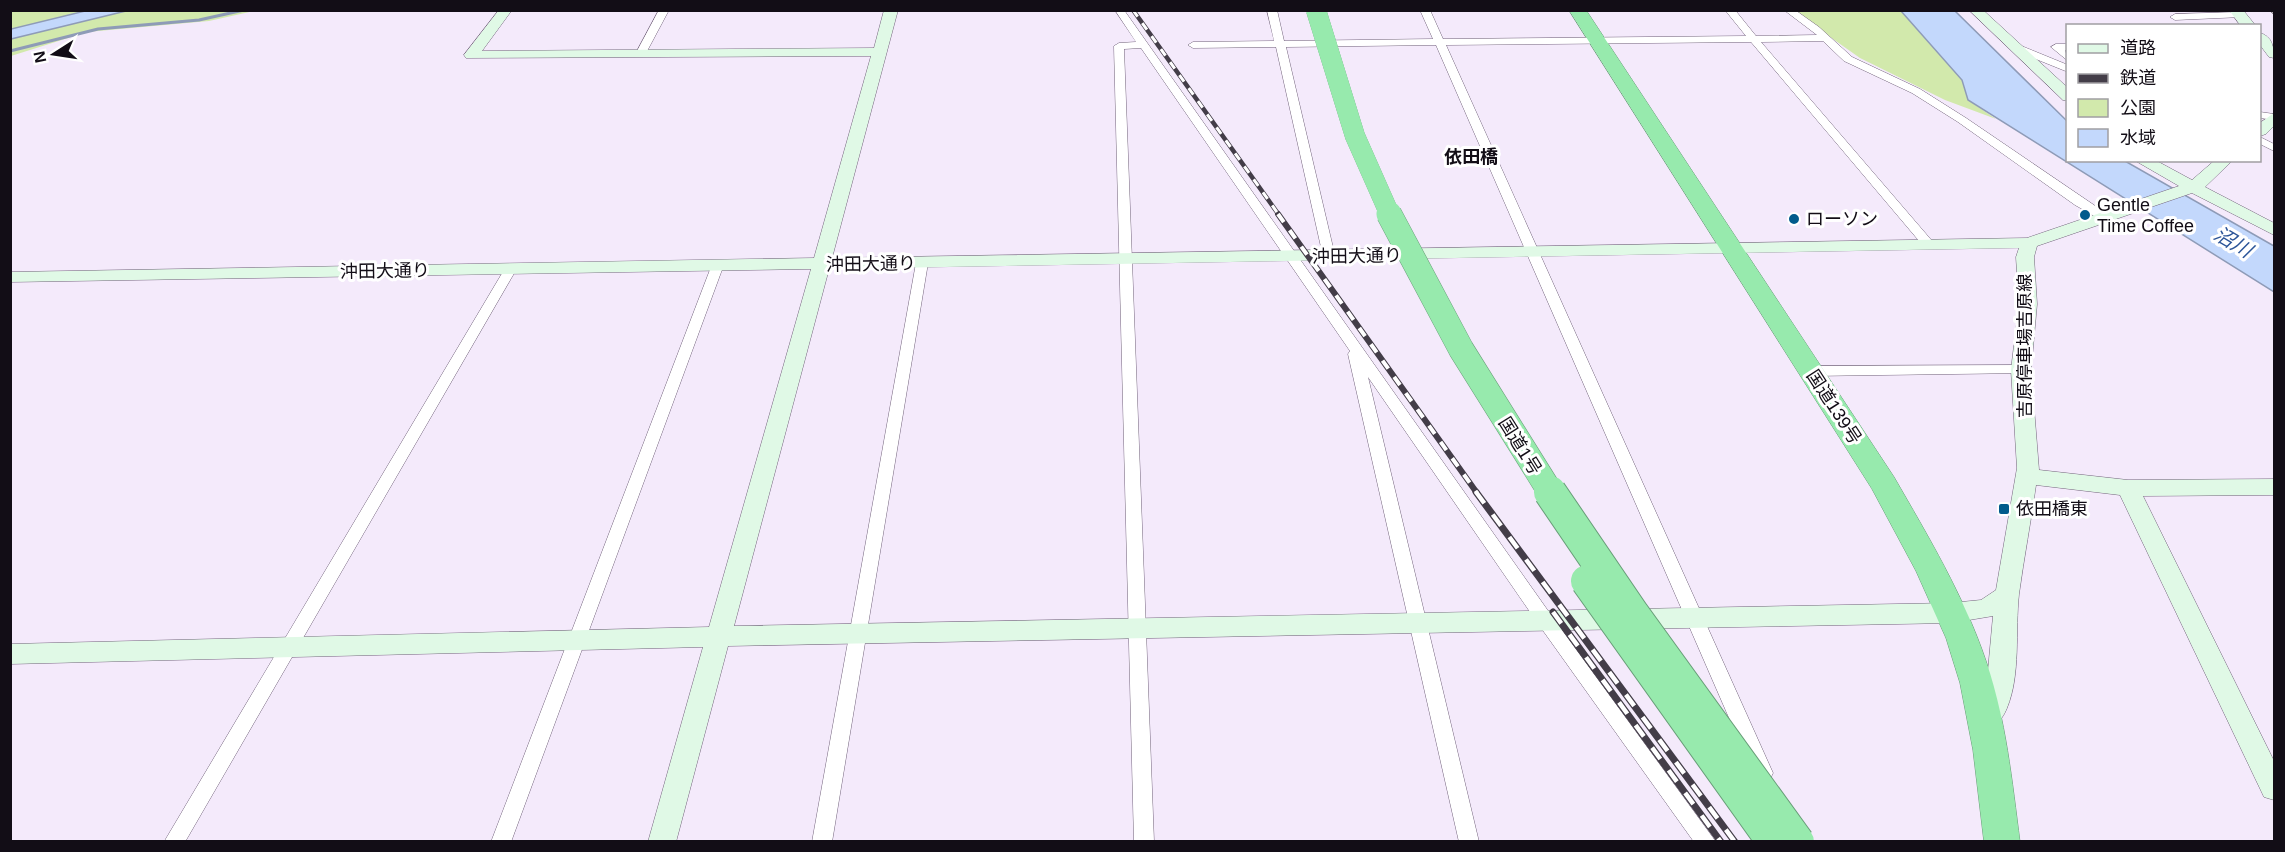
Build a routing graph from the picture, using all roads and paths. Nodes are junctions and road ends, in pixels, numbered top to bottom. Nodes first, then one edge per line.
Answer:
1 (506, 10) edge
2 (664, 10) edge
3 (891, 10) edge
4 (1119, 10) edge
5 (1272, 10) edge
6 (1303, 10) edge
7 (1316, 10) edge
8 (1425, 10) edge
9 (1577, 10) edge
10 (1729, 10) edge
11 (1788, 10) edge
12 (1975, 10) edge
13 (2237, 13) edge
14 (2175, 17) dead end
15 (1824, 38) junction
16 (1753, 39) junction
17 (2261, 39) edge
18 (1596, 40) junction
19 (1439, 42) junction
20 (1280, 44) junction
21 (1144, 45) junction
22 (1193, 45) dead end
23 (2015, 47) junction
24 (2066, 47) edge
25 (879, 52) junction
26 (641, 53) junction
27 (2274, 54) edge
28 (2066, 57) edge
29 (2066, 69) edge
30 (2066, 96) edge
31 (2274, 118) edge
32 (2261, 129) edge
33 (2145, 162) edge
34 (2223, 162) edge
35 (2187, 189) junction
36 (2117, 214) junction
37 (2274, 230) edge
38 (2029, 243) junction
39 (1929, 245) junction
40 (1732, 248) junction
41 (1532, 253) junction
42 (1329, 256) junction
43 (1290, 257) junction
44 (1126, 260) junction
45 (922, 263) junction
46 (820, 265) junction
47 (717, 267) junction
48 (510, 270) junction
49 (10, 277) edge
50 (1352, 344) junction
51 (2021, 370) junction
52 (1810, 371) junction
53 (2026, 476) junction
54 (2274, 487) edge
55 (2128, 488) junction
56 (2007, 595) junction
57 (1951, 613) junction
58 (1695, 617) junction
59 (1545, 620) junction
60 (1417, 623) junction
61 (1138, 629) junction
62 (859, 633) junction
63 (717, 638) junction
64 (575, 641) junction
65 (287, 647) junction
66 (10, 654) edge
67 (1985, 718) junction
68 (2274, 788) edge
69 (174, 842) edge
70 (501, 842) edge
71 (662, 842) edge
72 (822, 842) edge
73 (1144, 842) edge
74 (1469, 842) edge
75 (1706, 842) edge
76 (1773, 842) edge
77 (1792, 842) edge
78 (1798, 842) edge
79 (2002, 842) edge

1 - 26 street
2 - 26 street
3 - 25 street
4 - 21 street
5 - 20 street
6 - 76 highway, 国道1号, bridge
7 - 78 highway, 国道1号, bridge
8 - 19 street
9 - 18 highway, 国道139号
10 - 16 street
11 - 15 street
12 - 23 street
13 - 14 street
15 - 16 street
15 - 36 street
16 - 18 street
16 - 39 street
17 - 27 street
18 - 19 street
18 - 40 highway, 国道139号
19 - 20 street
19 - 41 street
20 - 22 street
20 - 42 street
21 - 43 street
21 - 44 street
23 - 29 street
23 - 30 street
24 - 28 street
25 - 26 street
25 - 46 street
31 - 32 street
33 - 35 street
34 - 35 street
35 - 36 street
35 - 37 street
36 - 38 street
38 - 39 street, 沖田大通り
38 - 51 street, 吉原停車場吉原線
39 - 40 street, 沖田大通り
40 - 41 street, 沖田大通り
40 - 52 highway, 国道139号
41 - 42 street, 沖田大通り
41 - 58 street
42 - 43 street, 沖田大通り
43 - 44 street, 沖田大通り
43 - 50 street
44 - 45 street, 沖田大通り
44 - 61 street
45 - 46 street, 沖田大通り
45 - 62 street
46 - 47 street, 沖田大通り
46 - 63 street
47 - 48 street, 沖田大通り
47 - 64 street
48 - 49 street, 沖田大通り
48 - 65 street
50 - 59 street
50 - 60 street
51 - 52 street
51 - 53 street, 吉原停車場吉原線
52 - 57 highway, 国道139号
53 - 55 street
53 - 56 street, 吉原停車場吉原線
54 - 55 street
55 - 68 street
56 - 57 street
56 - 67 street, 吉原停車場吉原線
57 - 58 street
57 - 67 highway, 国道139号
58 - 59 street
58 - 77 street
59 - 60 street
59 - 75 street
60 - 61 street
60 - 74 street
61 - 62 street
61 - 73 street
62 - 63 street
62 - 72 street
63 - 64 street
63 - 71 street
64 - 65 street
64 - 70 street
65 - 66 street
65 - 69 street
67 - 79 highway, 国道139号

